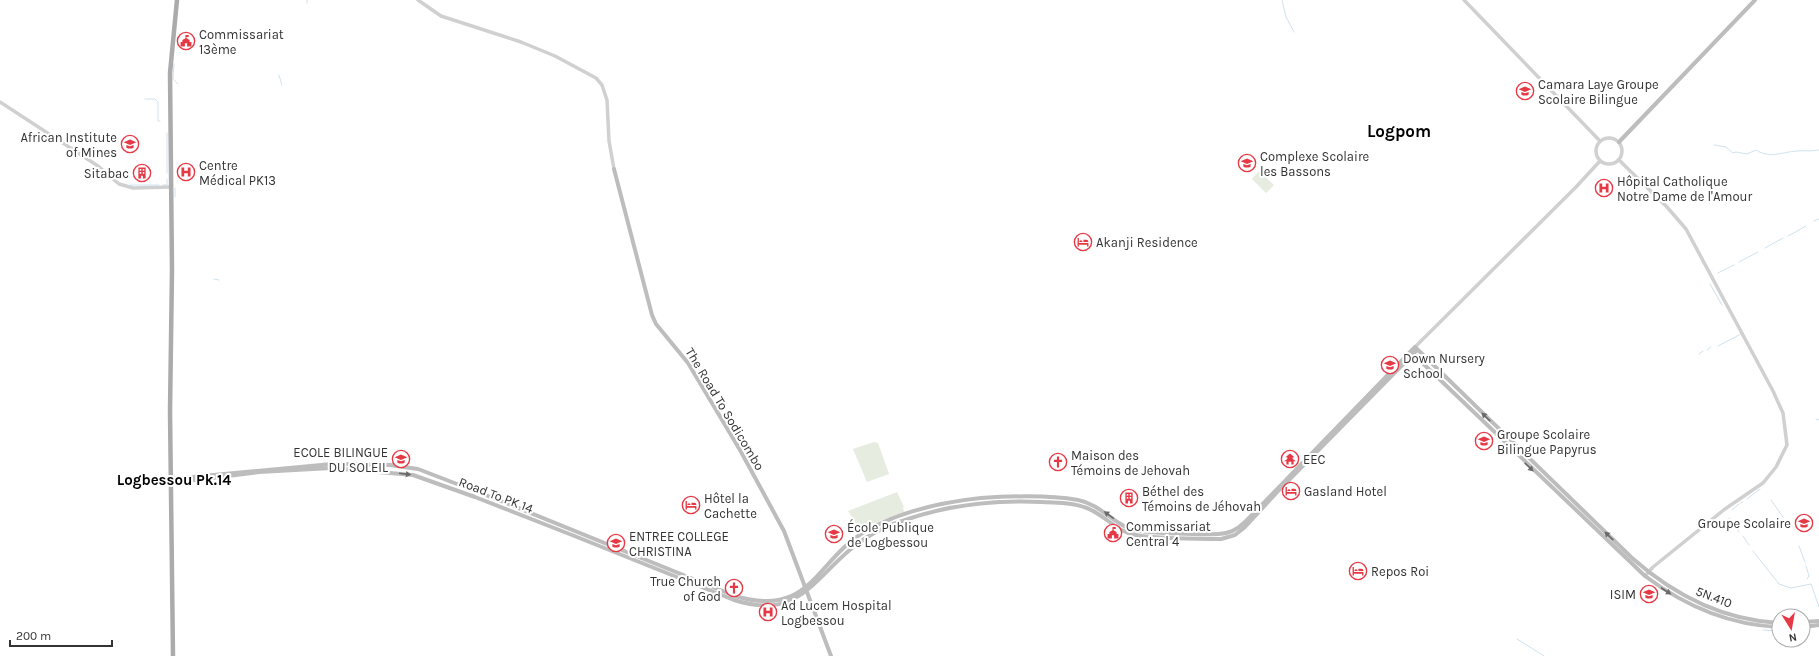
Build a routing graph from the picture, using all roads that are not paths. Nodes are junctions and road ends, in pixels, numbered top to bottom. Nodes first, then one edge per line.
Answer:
1 (177, 0) edge
2 (418, 0) edge
3 (1464, 0) edge
4 (1755, 0) edge
5 (0, 102) edge
6 (1600, 141) junction
7 (1619, 142) junction
8 (1618, 160) junction
9 (1600, 161) junction
10 (614, 169) joint
11 (171, 187) junction
12 (1416, 348) junction
13 (1412, 352) junction
14 (171, 481) junction
15 (1621, 551) junction
16 (1648, 572) junction
17 (1645, 576) junction
18 (806, 590) junction
19 (798, 595) junction
20 (1771, 622) edge
21 (1771, 627) edge
22 (173, 656) edge
23 (831, 656) edge

1 - 11 main road
2 - 10 street
3 - 6 street
4 - 7 main road
5 - 11 street
6 - 7 street
6 - 9 street
7 - 8 street
8 - 9 street
8 - 16 street
9 - 12 street
10 - 18 main road, The Road To Sodicombo
11 - 14 main road
12 - 13 main road
15 -> 12 main road
13 -> 15 main road
13 - 18 main road
14 -> 19 main road, Road To PK 14
14 - 19 main road, Road To PK 14
14 - 22 main road
15 - 16 main road, 5N.410
15 - 17 main road
16 - 17 street
16 - 20 main road, 5N.410
17 -> 21 main road
18 - 19 main road
18 - 23 main road, The Road To Sodicombo

